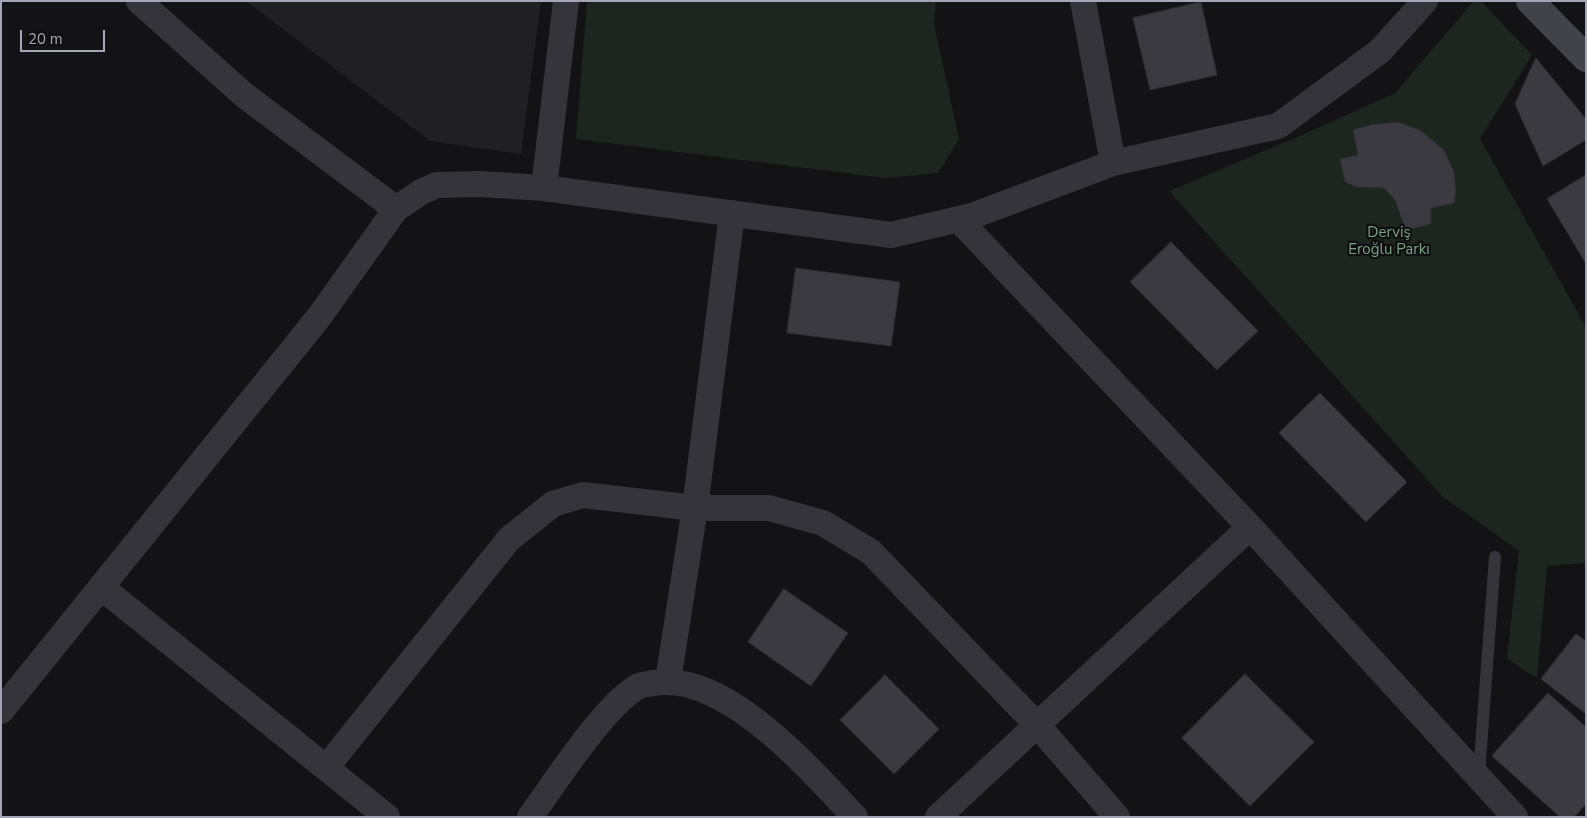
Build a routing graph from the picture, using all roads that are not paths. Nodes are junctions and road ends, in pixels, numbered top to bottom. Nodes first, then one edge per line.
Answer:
1 (139, 1) edge
2 (566, 1) edge
3 (1083, 1) edge
4 (1404, 1) edge
5 (1425, 1) edge
6 (1530, 1) edge
7 (1380, 51) junction
8 (1586, 58) edge
9 (1112, 163) junction
10 (544, 188) junction
11 (396, 209) junction
12 (732, 213) junction
13 (958, 219) junction
14 (695, 508) junction
15 (1250, 527) junction
16 (1495, 557) dead end
17 (100, 587) junction
18 (668, 681) junction
19 (1, 711) edge
20 (1038, 726) junction
21 (326, 768) junction
22 (1478, 777) junction
23 (387, 817) edge
24 (530, 817) edge
25 (855, 817) edge
26 (938, 817) edge
27 (1117, 817) edge
28 (1515, 817) edge

1 - 11 street
2 - 10 street
3 - 9 street
4 - 7 street
5 - 7 street
6 - 8 street
7 - 9 street
9 - 13 street
10 - 11 street
10 - 12 street
11 - 17 street
12 - 13 street
12 - 14 street
13 - 15 street
14 - 18 street
14 - 20 street
14 - 21 street
15 - 20 street
15 - 22 street
16 - 22 lane
17 - 19 street
17 - 21 street
18 - 24 street
18 - 25 street
20 - 26 street
20 - 27 street
21 - 23 street
22 - 28 street

